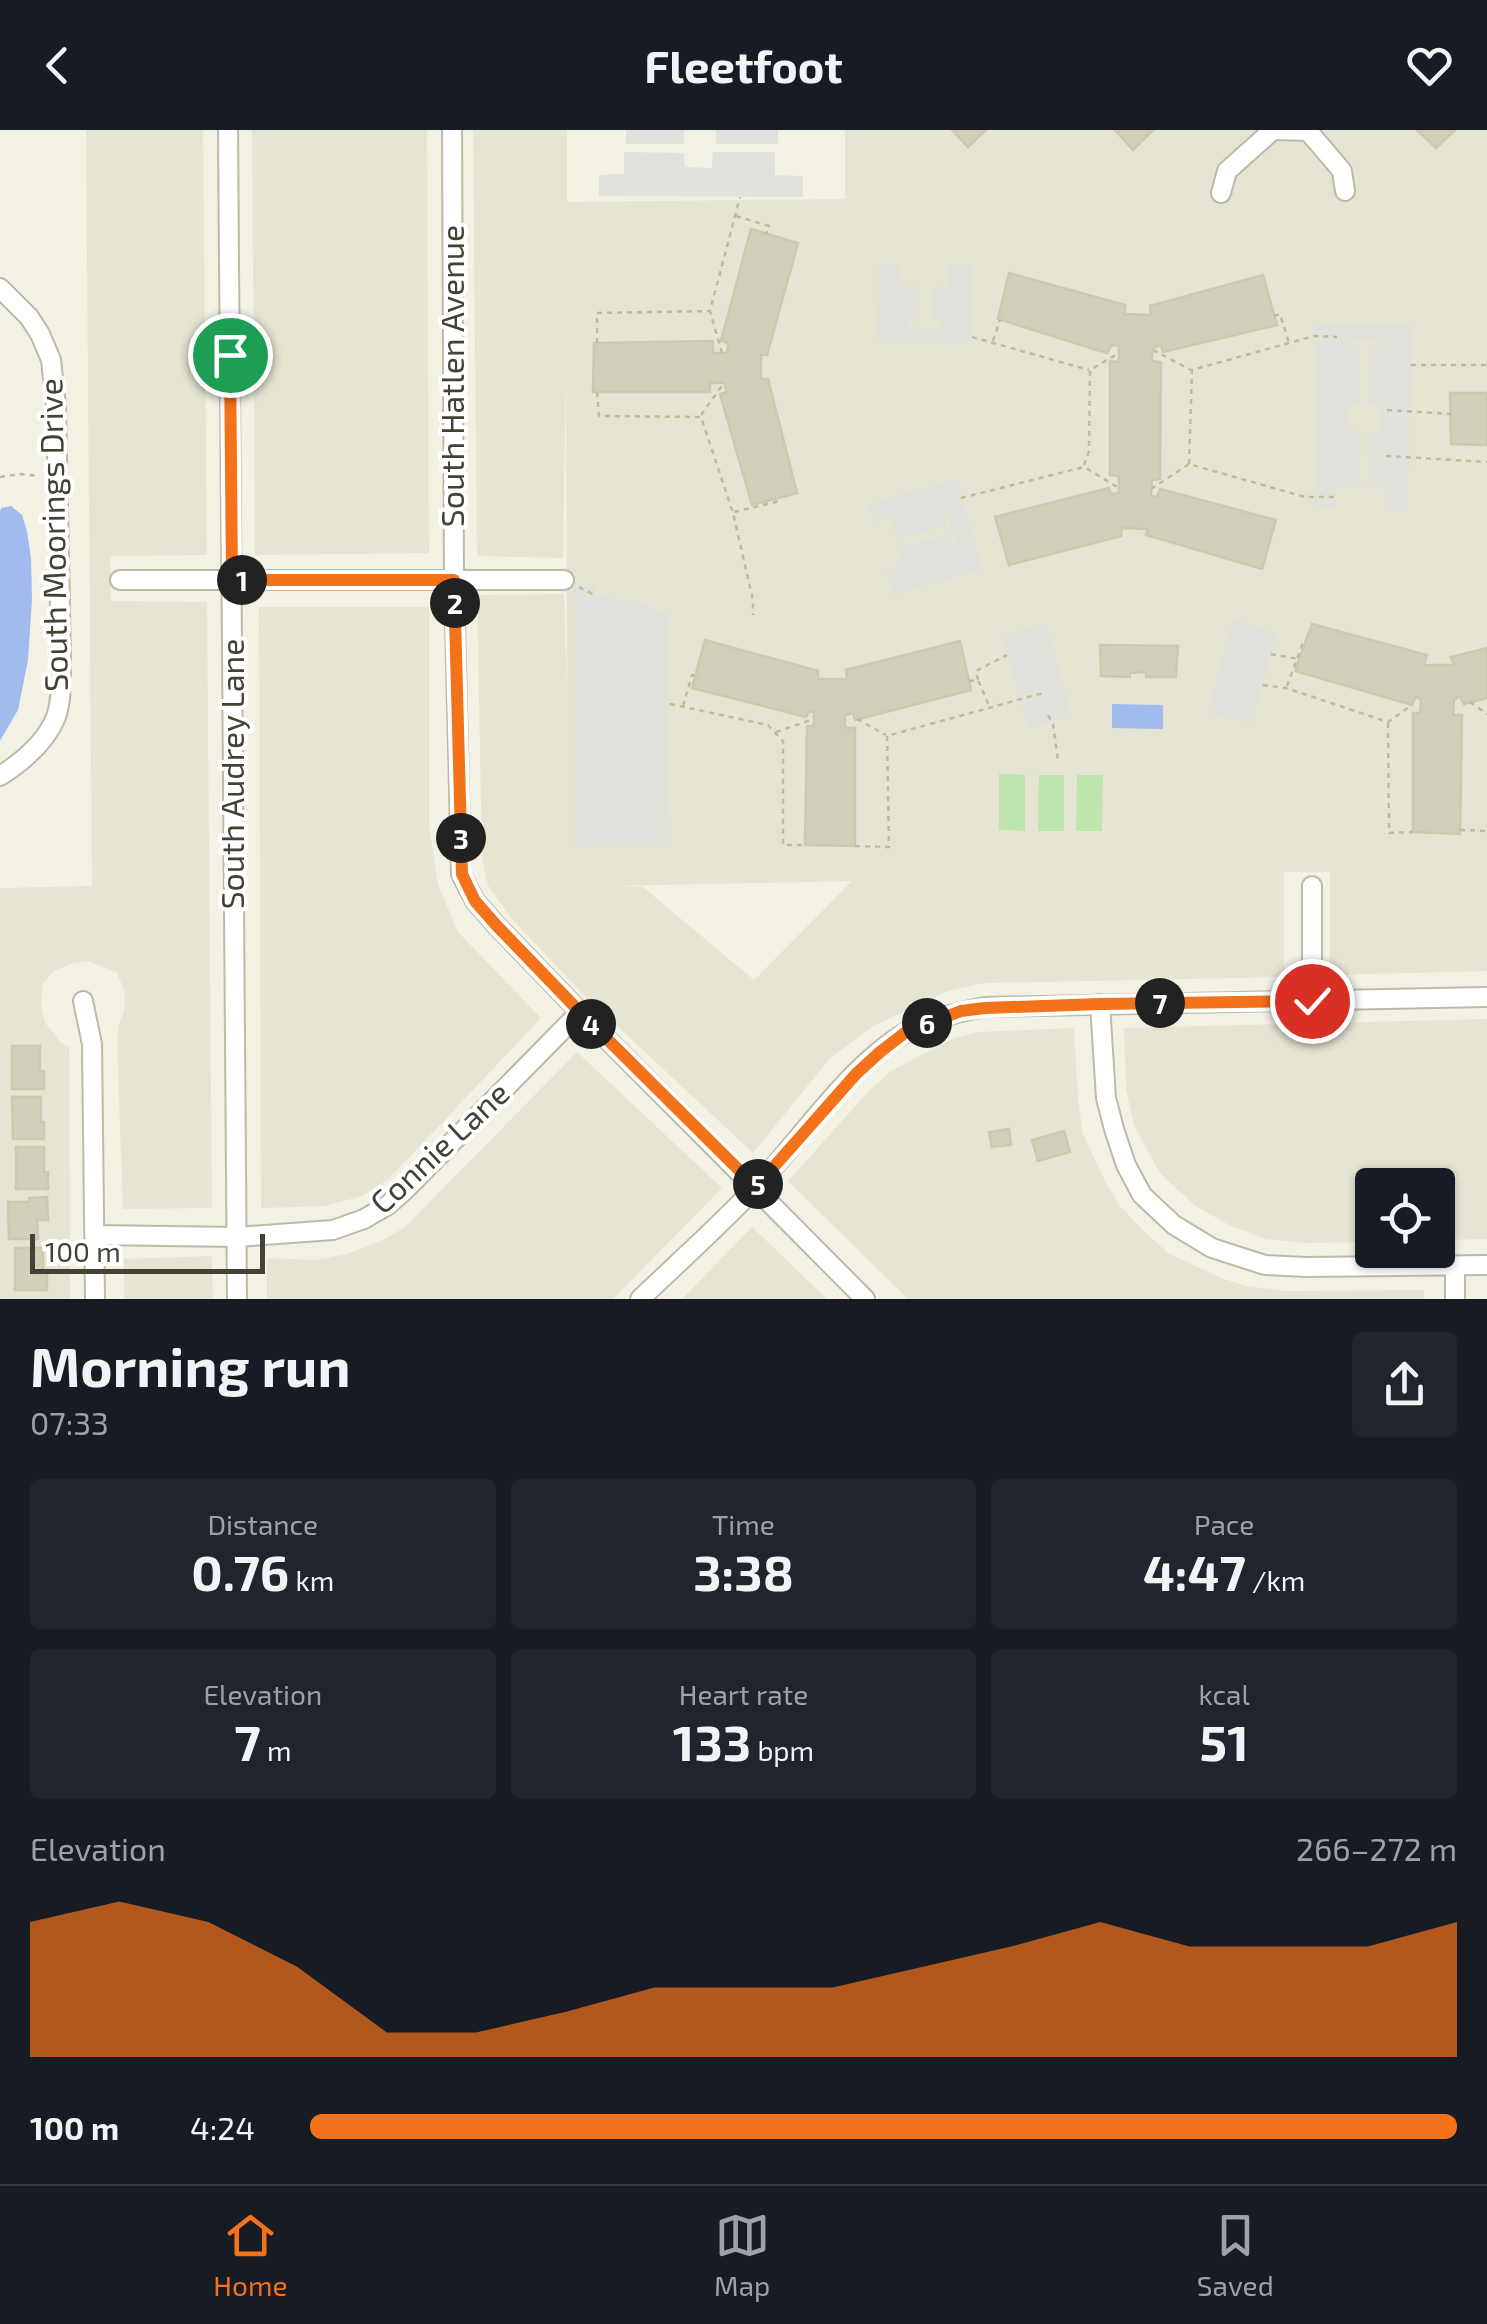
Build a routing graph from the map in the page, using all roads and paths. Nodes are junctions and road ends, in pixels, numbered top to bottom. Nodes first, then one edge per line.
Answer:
1 (228, 130) edge
2 (452, 130) edge
3 (1345, 191) dead end
4 (1221, 194) dead end
5 (740, 197) dead end
6 (735, 216) junction
7 (766, 234) dead end
8 (0, 288) edge
9 (710, 311) junction
10 (1274, 316) dead end
11 (1000, 320) dead end
12 (972, 337) dead end
13 (1337, 338) dead end
14 (597, 343) dead end
15 (992, 343) junction
16 (1290, 344) junction
17 (1153, 350) dead end
18 (722, 352) dead end
19 (1119, 353) dead end
20 (1411, 364) dead end
21 (1487, 365) edge
22 (1090, 370) junction
23 (1192, 370) junction
24 (724, 382) dead end
25 (597, 392) dead end
26 (1387, 410) dead end
27 (1451, 414) dead end
28 (700, 416) junction
29 (1386, 456) dead end
30 (1487, 462) edge
31 (1189, 464) junction
32 (1084, 466) junction
33 (0, 477) edge
34 (45, 477) dead end
35 (1119, 488) dead end
36 (1151, 489) dead end
37 (1336, 497) dead end
38 (779, 498) dead end
39 (961, 498) dead end
40 (733, 513) junction
41 (120, 580) dead end
42 (232, 580) junction
43 (454, 580) junction
44 (564, 580) dead end
45 (753, 615) dead end
46 (1304, 640) dead end
47 (1271, 654) dead end
48 (1008, 655) dead end
49 (1298, 659) junction
50 (696, 674) dead end
51 (978, 680) junction
52 (969, 681) dead end
53 (1262, 685) dead end
54 (1286, 688) junction
55 (1043, 693) dead end
56 (1470, 702) dead end
57 (670, 704) dead end
58 (1412, 705) dead end
59 (683, 707) junction
60 (991, 709) junction
61 (1487, 714) edge
62 (1048, 715) dead end
63 (814, 719) dead end
64 (858, 719) dead end
65 (1388, 722) junction
66 (775, 732) junction
67 (888, 736) junction
68 (1058, 761) dead end
69 (0, 776) edge
70 (1460, 830) dead end
71 (1487, 831) edge
72 (1413, 832) dead end
73 (804, 846) dead end
74 (855, 846) dead end
75 (1312, 886) dead end
76 (1487, 996) edge
77 (83, 1001) dead end
78 (1312, 1001) junction
79 (1100, 1004) junction
80 (580, 1012) junction
81 (756, 1187) junction
82 (95, 1235) junction
83 (237, 1237) junction
84 (1487, 1265) edge
85 (1455, 1266) edge
86 (1355, 1267) edge
87 (1454, 1268) edge
88 (95, 1299) edge
89 (237, 1299) edge
90 (640, 1299) edge
91 (865, 1299) edge
92 (1455, 1299) edge

1 - 42 street, South Audrey Lane
2 - 43 street, South Hatlen Avenue
3 - 4 street
5 - 6 path
6 - 7 path
6 - 9 path
8 - 69 street, South Moorings Drive
9 - 14 path
9 - 18 path
10 - 16 path
11 - 15 path
12 - 15 path
13 - 16 path
15 - 22 path
16 - 23 path
17 - 23 path
19 - 22 path
20 - 21 path
22 - 32 path
23 - 31 path
24 - 28 path
25 - 28 path
26 - 27 path
28 - 40 path
29 - 30 path
31 - 36 path
31 - 37 path
32 - 35 path
32 - 39 path
33 - 34 path
38 - 40 path
40 - 45 path
41 - 42 street
42 - 43 street
42 - 83 street, South Audrey Lane
43 - 44 street
43 - 80 street, South Hatlen Avenue
46 - 49 path
47 - 49 path
48 - 51 path
49 - 54 path
50 - 59 path
51 - 52 path
51 - 60 path
53 - 54 path
54 - 65 path
55 - 60 path
56 - 61 path
57 - 59 path
58 - 65 path
59 - 66 path
60 - 67 path
62 - 68 path
63 - 66 path
64 - 67 path
65 - 72 path
66 - 73 path
67 - 74 path
70 - 71 path
75 - 78 street
76 - 78 street
77 - 82 street
78 - 79 street
79 - 81 street
79 - 86 street
80 - 81 street, South Hatlen Avenue
80 - 83 street, Connie Lane
81 - 90 street
81 - 91 street, South Hatlen Avenue
82 - 83 street, Connie Lane
82 - 88 street
83 - 89 street, South Audrey Lane
84 - 85 street
87 - 92 street

